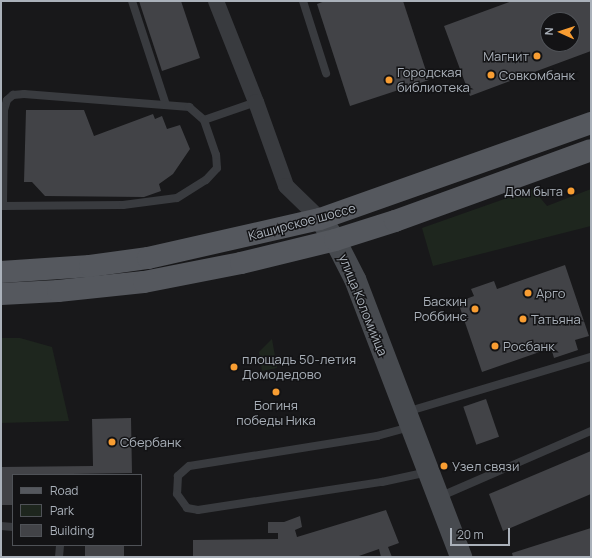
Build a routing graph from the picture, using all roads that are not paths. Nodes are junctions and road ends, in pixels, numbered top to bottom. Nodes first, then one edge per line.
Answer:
1 (132, 1) edge
2 (216, 1) edge
3 (303, 1) edge
4 (326, 73) dead end
5 (256, 102) junction
6 (166, 105) junction
7 (3, 110) edge
8 (204, 120) junction
9 (591, 123) edge
10 (591, 150) edge
11 (2, 206) edge
12 (320, 219) junction
13 (335, 240) junction
14 (1, 272) edge
15 (1, 294) edge
16 (591, 356) edge
17 (408, 419) junction
18 (591, 431) edge
19 (428, 472) junction
20 (439, 497) junction
21 (1, 526) edge
22 (12, 526) edge
23 (60, 546) edge
24 (60, 557) edge
25 (461, 557) edge

1 - 6 lane
2 - 5 street, улица Коломийца
3 - 4 lane
5 - 8 lane
5 - 12 street, улица Коломийца
6 - 7 lane
6 - 8 lane
7 - 11 lane
8 - 11 lane
9 - 12 main road, Каширское шоссе
10 - 13 main road, Каширское шоссе
12 - 13 main road, улица Коломийца
12 - 14 main road, Каширское шоссе
13 - 15 main road, Каширское шоссе
13 - 17 main road, улица Коломийца
16 - 17 lane
17 - 19 main road, улица Коломийца
17 - 19 lane
18 - 20 lane
19 - 20 main road, улица Коломийца
20 - 25 main road, улица Коломийца
21 - 22 lane
23 - 24 lane

